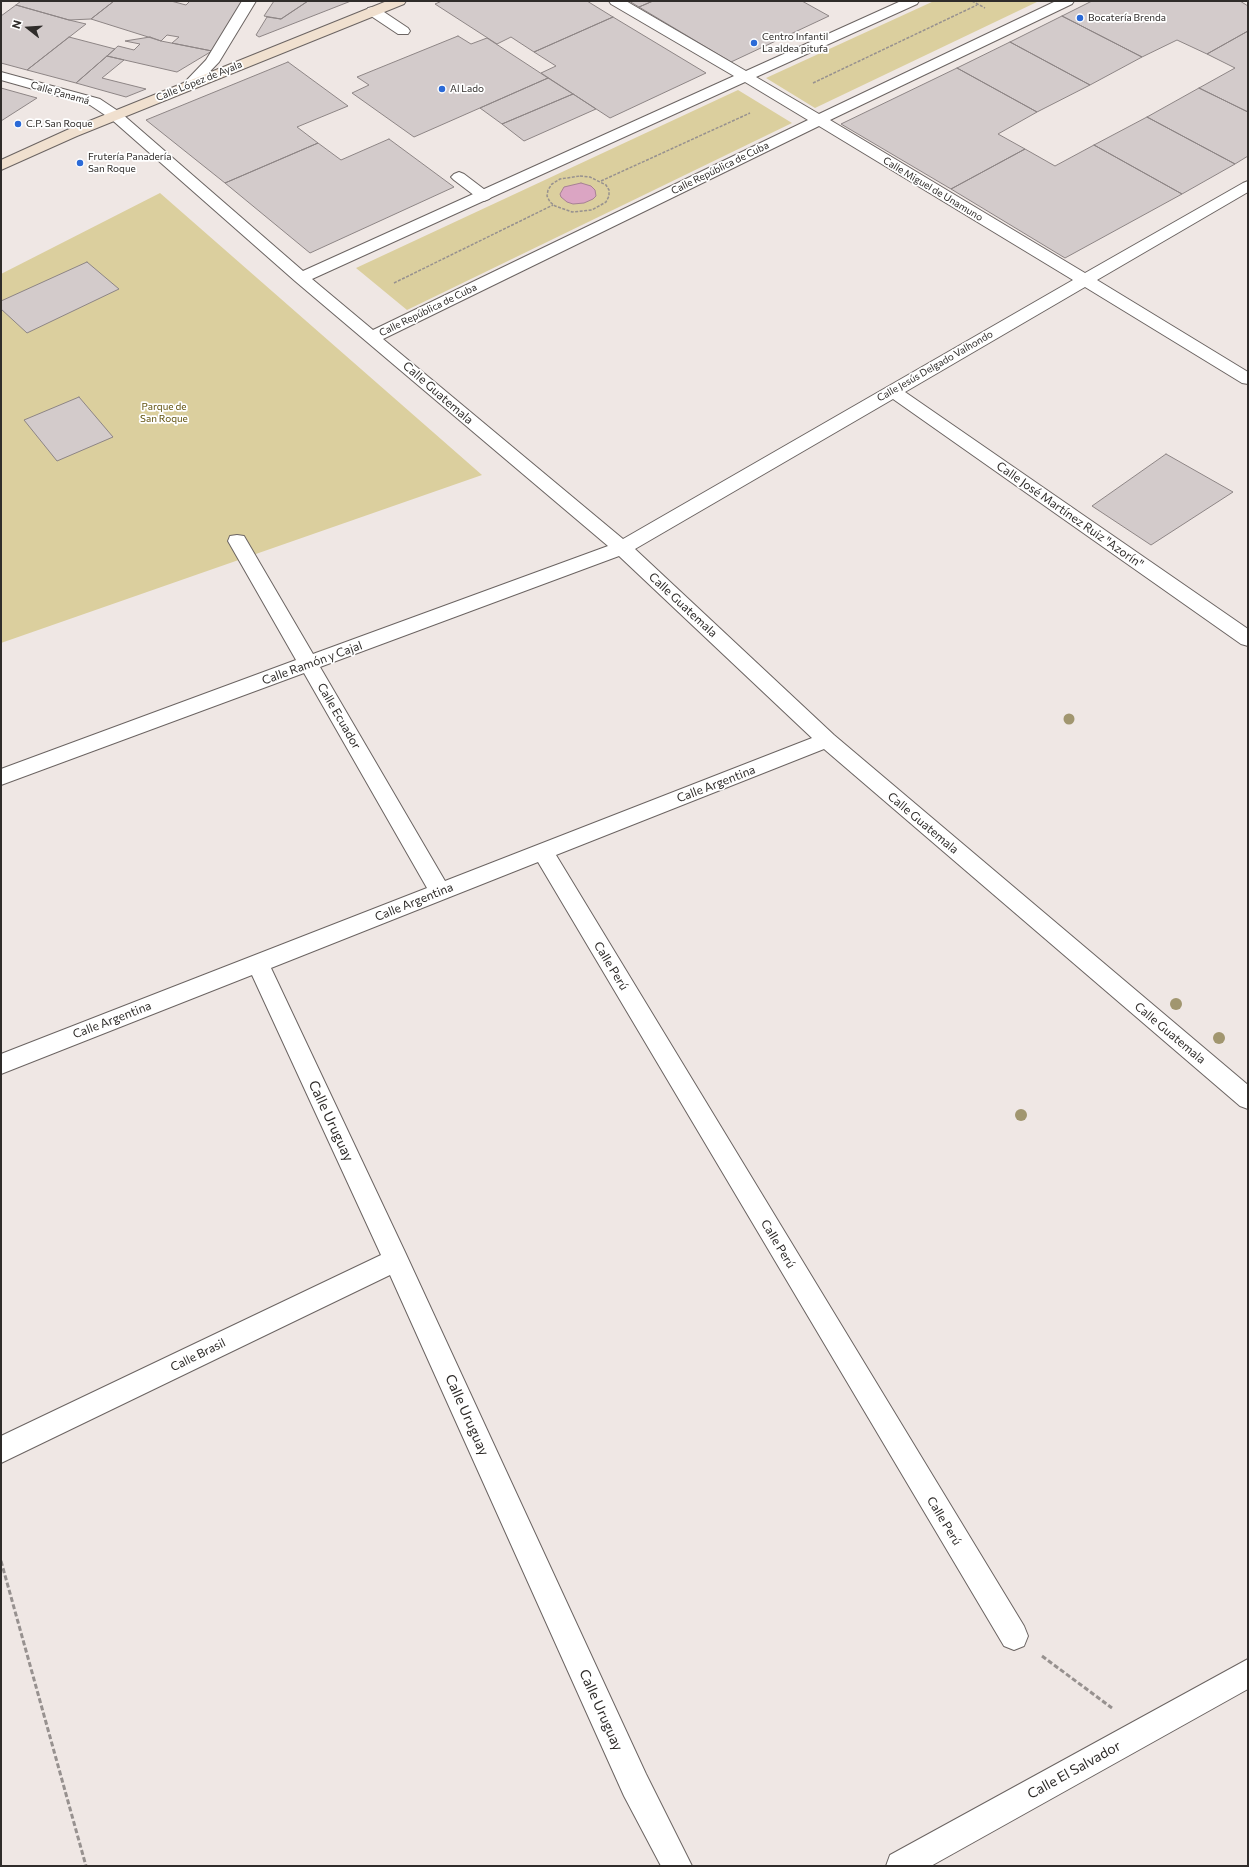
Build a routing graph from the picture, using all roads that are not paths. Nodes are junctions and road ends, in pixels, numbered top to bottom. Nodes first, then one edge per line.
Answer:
1 (249, 1) edge
2 (399, 1) edge
3 (616, 1) edge
4 (912, 1) edge
5 (1067, 1) edge
6 (373, 11) junction
7 (403, 31) dead end
8 (1, 76) edge
9 (746, 77) junction
10 (189, 85) junction
11 (116, 116) junction
12 (818, 120) junction
13 (1, 166) edge
14 (459, 177) dead end
15 (1248, 186) edge
16 (484, 196) junction
17 (301, 278) junction
18 (1083, 280) junction
19 (373, 337) junction
20 (1248, 379) edge
21 (893, 390) junction
22 (237, 541) dead end
23 (622, 548) junction
24 (1248, 638) edge
25 (308, 664) junction
26 (827, 740) junction
27 (1, 777) edge
28 (542, 851) junction
29 (440, 891) junction
30 (258, 963) junction
31 (1, 1064) edge
32 (1245, 1089) edge
33 (396, 1260) junction
34 (1, 1450) edge
35 (1014, 1636) road end
36 (1248, 1673) edge
37 (677, 1866) edge
38 (901, 1866) edge

1 - 10 street
2 - 6 street, Calle López de Ayala
3 - 9 street, Calle Miguel de Unamuno
4 - 9 street
5 - 12 street, Calle República de Cuba
6 - 7 street
6 - 10 street, Calle López de Ayala
8 - 11 street, Calle Panamá
9 - 12 street, Calle Miguel de Unamuno
9 - 16 street
10 - 11 street, Calle López de Ayala
11 - 13 street, Calle López de Ayala
11 - 17 street, Calle Guatemala
12 - 18 street, Calle Miguel de Unamuno
12 - 19 street, Calle República de Cuba
14 - 16 street
15 - 18 street, Calle Jesús Delgado Valhondo
16 - 17 street
17 - 19 street, Calle Guatemala
18 - 20 street, Calle Miguel de Unamuno
18 - 21 street, Calle Jesús Delgado Valhondo
19 - 23 street, Calle Guatemala
21 - 23 street, Calle Jesús Delgado Valhondo
21 - 24 street, Calle José Martínez Ruiz "Azorín"
22 - 25 street, Calle Ecuador
23 - 25 street, Calle Ramón y Cajal
23 - 26 street, Calle Guatemala
25 - 27 street, Calle Ramón y Cajal
25 - 29 street, Calle Ecuador
26 - 28 street, Calle Argentina
26 - 32 street, Calle Guatemala
28 - 29 street, Calle Argentina
28 - 35 street, Calle Perú
29 - 30 street, Calle Argentina
30 - 31 street, Calle Argentina
30 - 33 street, Calle Uruguay
33 - 34 street, Calle Brasil
33 - 37 street, Calle Uruguay
36 - 38 street, Calle El Salvador

